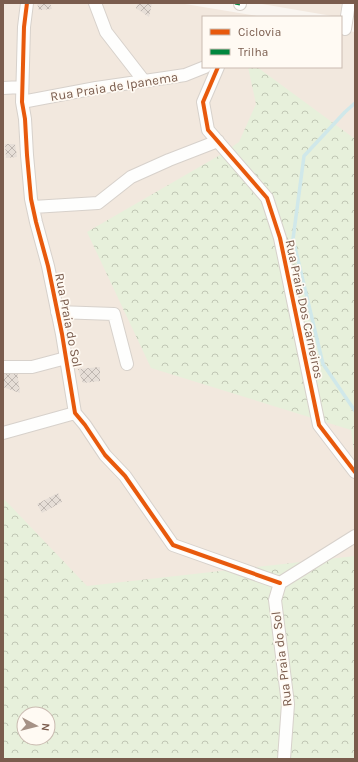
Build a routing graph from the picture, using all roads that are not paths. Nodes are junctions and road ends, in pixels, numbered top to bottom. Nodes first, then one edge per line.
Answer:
1 (26, 3) edge
2 (95, 3) edge
3 (349, 3) edge
4 (347, 30) edge
5 (202, 68) edge
6 (218, 68) edge
7 (144, 81) junction
8 (22, 87) junction
9 (3, 88) edge
10 (22, 102) junction
11 (218, 141) junction
12 (33, 207) junction
13 (57, 312) junction
14 (66, 358) junction
15 (127, 364) dead end
16 (3, 367) edge
17 (75, 413) junction
18 (3, 433) edge
19 (355, 472) edge
20 (355, 536) edge
21 (280, 583) junction
22 (284, 759) edge

1 - 8 street, Rua Praia do Sol
2 - 7 street
3 - 4 street
5 - 7 street, Rua Praia de Ipanema
6 - 11 street, Rua Praia Dos Carneiros
7 - 10 street, Rua Praia de Ipanema
8 - 9 street
8 - 10 street, Rua Praia do Sol
10 - 12 street, Rua Praia do Sol
11 - 12 street
11 - 19 street, Rua Praia Dos Carneiros
12 - 13 street, Rua Praia do Sol
13 - 14 street, Rua Praia do Sol
13 - 15 street, Rua Praia do Sol
14 - 16 street
14 - 17 street, Rua Praia do Sol
17 - 18 street
17 - 21 street, Rua Praia do Sol
20 - 21 street
21 - 22 street, Rua Praia do Sol

